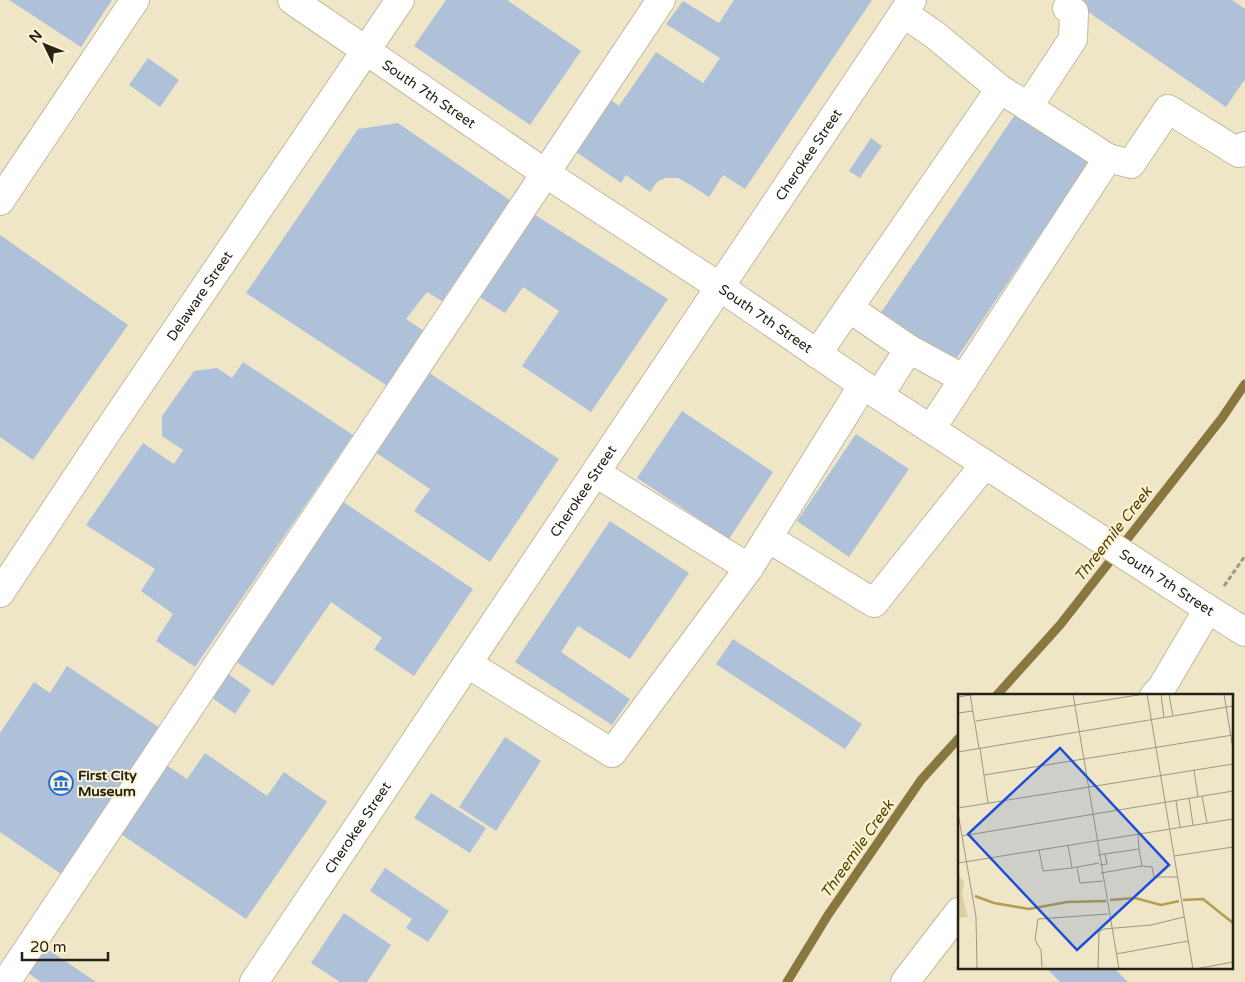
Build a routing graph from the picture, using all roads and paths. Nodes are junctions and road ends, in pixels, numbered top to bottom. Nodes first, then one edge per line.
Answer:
1 (135, 0) edge
2 (292, 0) edge
3 (400, 0) edge
4 (661, 0) edge
5 (908, 7) edge
6 (1068, 8) dead end
7 (366, 50) junction
8 (1000, 89) junction
9 (1028, 107) junction
10 (1245, 146) edge
11 (1108, 158) junction
12 (545, 173) junction
13 (0, 200) edge
14 (720, 288) junction
15 (849, 308) junction
16 (909, 349) junction
17 (817, 354) junction
18 (964, 379) junction
19 (871, 390) junction
20 (931, 429) junction
21 (985, 464) junction
22 (596, 473) junction
23 (768, 538) junction
24 (1245, 556) edge
25 (749, 568) junction
26 (0, 593) edge
27 (1197, 602) junction
28 (1245, 632) edge
29 (468, 664) junction
30 (1156, 694) edge
31 (958, 913) edge
32 (6, 982) edge
33 (254, 982) edge
34 (905, 982) edge

1 - 13 street
2 - 7 street, South 7th Street
3 - 7 street, Delaware Street
4 - 12 street
5 - 8 street
5 - 14 street, Cherokee Street
6 - 9 street
7 - 12 street, South 7th Street
7 - 26 street, Delaware Street
8 - 9 street
8 - 15 street
9 - 11 street
10 - 11 street
11 - 18 street
12 - 14 street, South 7th Street
12 - 32 street
14 - 17 street, South 7th Street
14 - 22 street, Cherokee Street
15 - 16 street
15 - 17 street
16 - 18 street
16 - 19 street
17 - 19 street, South 7th Street
18 - 20 street
19 - 20 street, South 7th Street
19 - 23 street
20 - 21 street, South 7th Street
21 - 23 street
21 - 27 street, South 7th Street
22 - 25 street
22 - 29 street, Cherokee Street
23 - 25 street
24 - 27 path
25 - 29 street
27 - 28 street, South 7th Street
27 - 30 street
29 - 33 street, Cherokee Street
31 - 34 street

